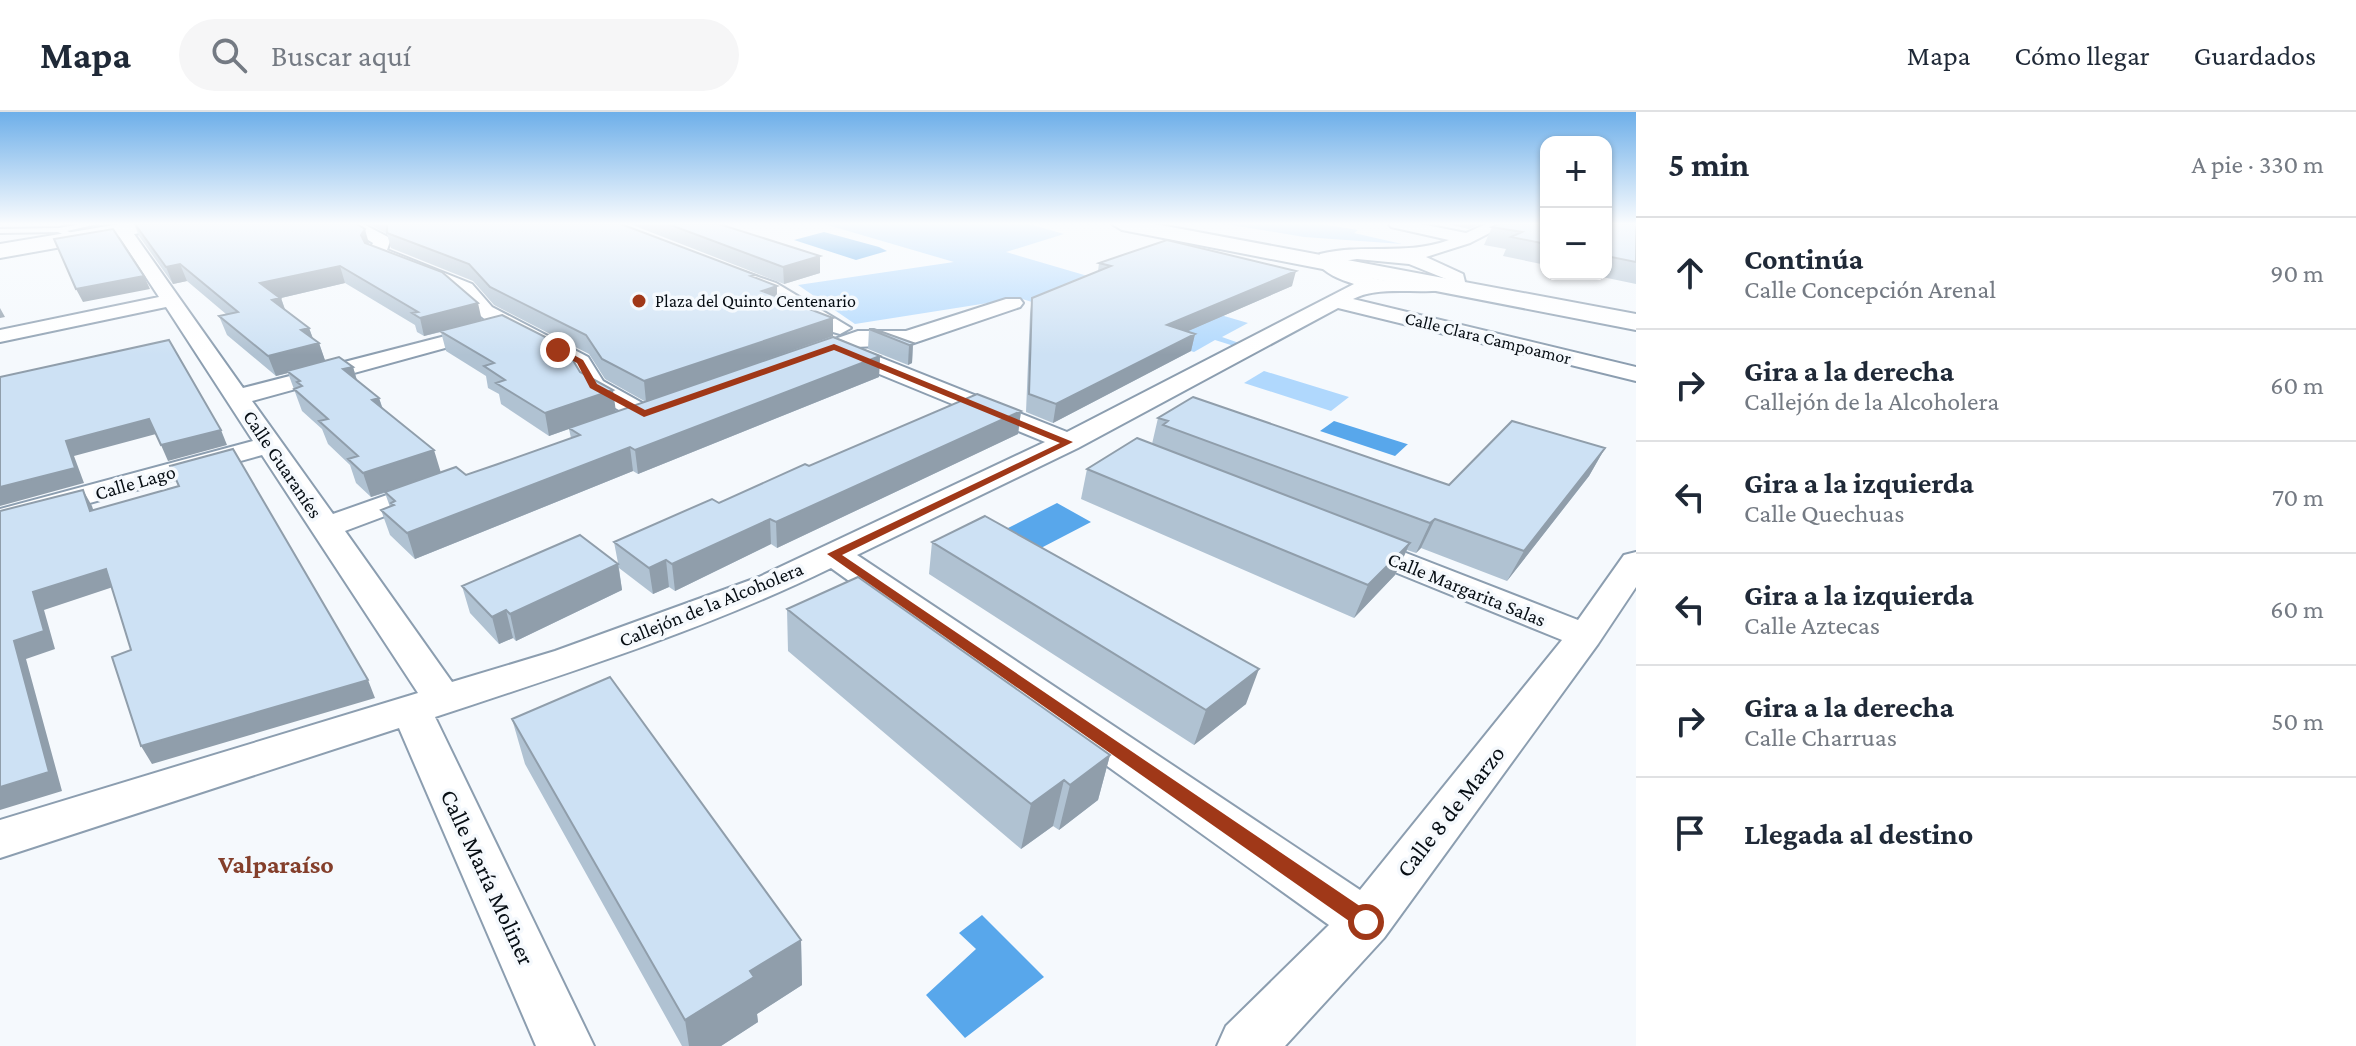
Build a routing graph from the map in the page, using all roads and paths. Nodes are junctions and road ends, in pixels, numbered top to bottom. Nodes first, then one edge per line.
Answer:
1 (156, 268) edge
2 (424, 268) edge
3 (715, 268) edge
4 (1305, 268) edge
5 (1311, 268) edge
6 (1359, 268) edge
7 (1428, 268) edge
8 (1444, 268) edge
9 (1441, 271) junction
10 (1340, 276) junction
11 (173, 300) junction
12 (1013, 303) dead end
13 (1636, 311) edge
14 (1636, 322) edge
15 (508, 324) junction
16 (0, 336) edge
17 (197, 338) junction
18 (846, 342) junction
19 (167, 345) edge
20 (775, 367) edge
21 (1636, 374) edge
22 (238, 397) junction
23 (673, 403) edge
24 (644, 414) junction
25 (615, 424) edge
26 (1075, 439) junction
27 (271, 444) junction
28 (1114, 448) edge
29 (456, 480) edge
30 (0, 519) edge
31 (326, 527) junction
32 (1335, 536) edge
33 (833, 554) junction
34 (1636, 562) edge
35 (1585, 636) junction
36 (426, 703) junction
37 (0, 839) edge
38 (1366, 922) junction
39 (565, 1046) edge
40 (1246, 1046) edge

1 - 11 street, Calle Guaraníes
2 - 15 street
3 - 18 street
4 - 10 main road
5 - 10 main road
6 - 10 street
7 - 9 street
8 - 9 street
9 - 10 main road
9 - 10 street
9 - 13 main road
9 - 14 main road
10 - 21 street, Calle Clara Campoamor
10 - 26 street, Callejón de la Alcoholera
11 - 16 street
11 - 17 street, Calle Guaraníes
12 - 18 street
15 - 22 street
15 - 24 street
17 - 19 street
17 - 22 street, Calle Guaraníes
18 - 20 street
18 - 26 street
22 - 27 street, Calle Guaraníes
23 - 24 street
24 - 25 street
26 - 28 street
26 - 33 street, Callejón de la Alcoholera
27 - 30 street, Calle Lago
27 - 31 street, Calle Guaraníes
29 - 31 street
31 - 36 street, Calle Guaraníes
32 - 35 street, Calle Margarita Salas
33 - 36 street, Callejón de la Alcoholera
33 - 38 street
34 - 35 street, Calle 8 de Marzo
35 - 38 street, Calle 8 de Marzo
36 - 37 street, Callejón de la Alcoholera
36 - 39 street, Calle María Moliner
38 - 40 street, Calle 8 de Marzo

